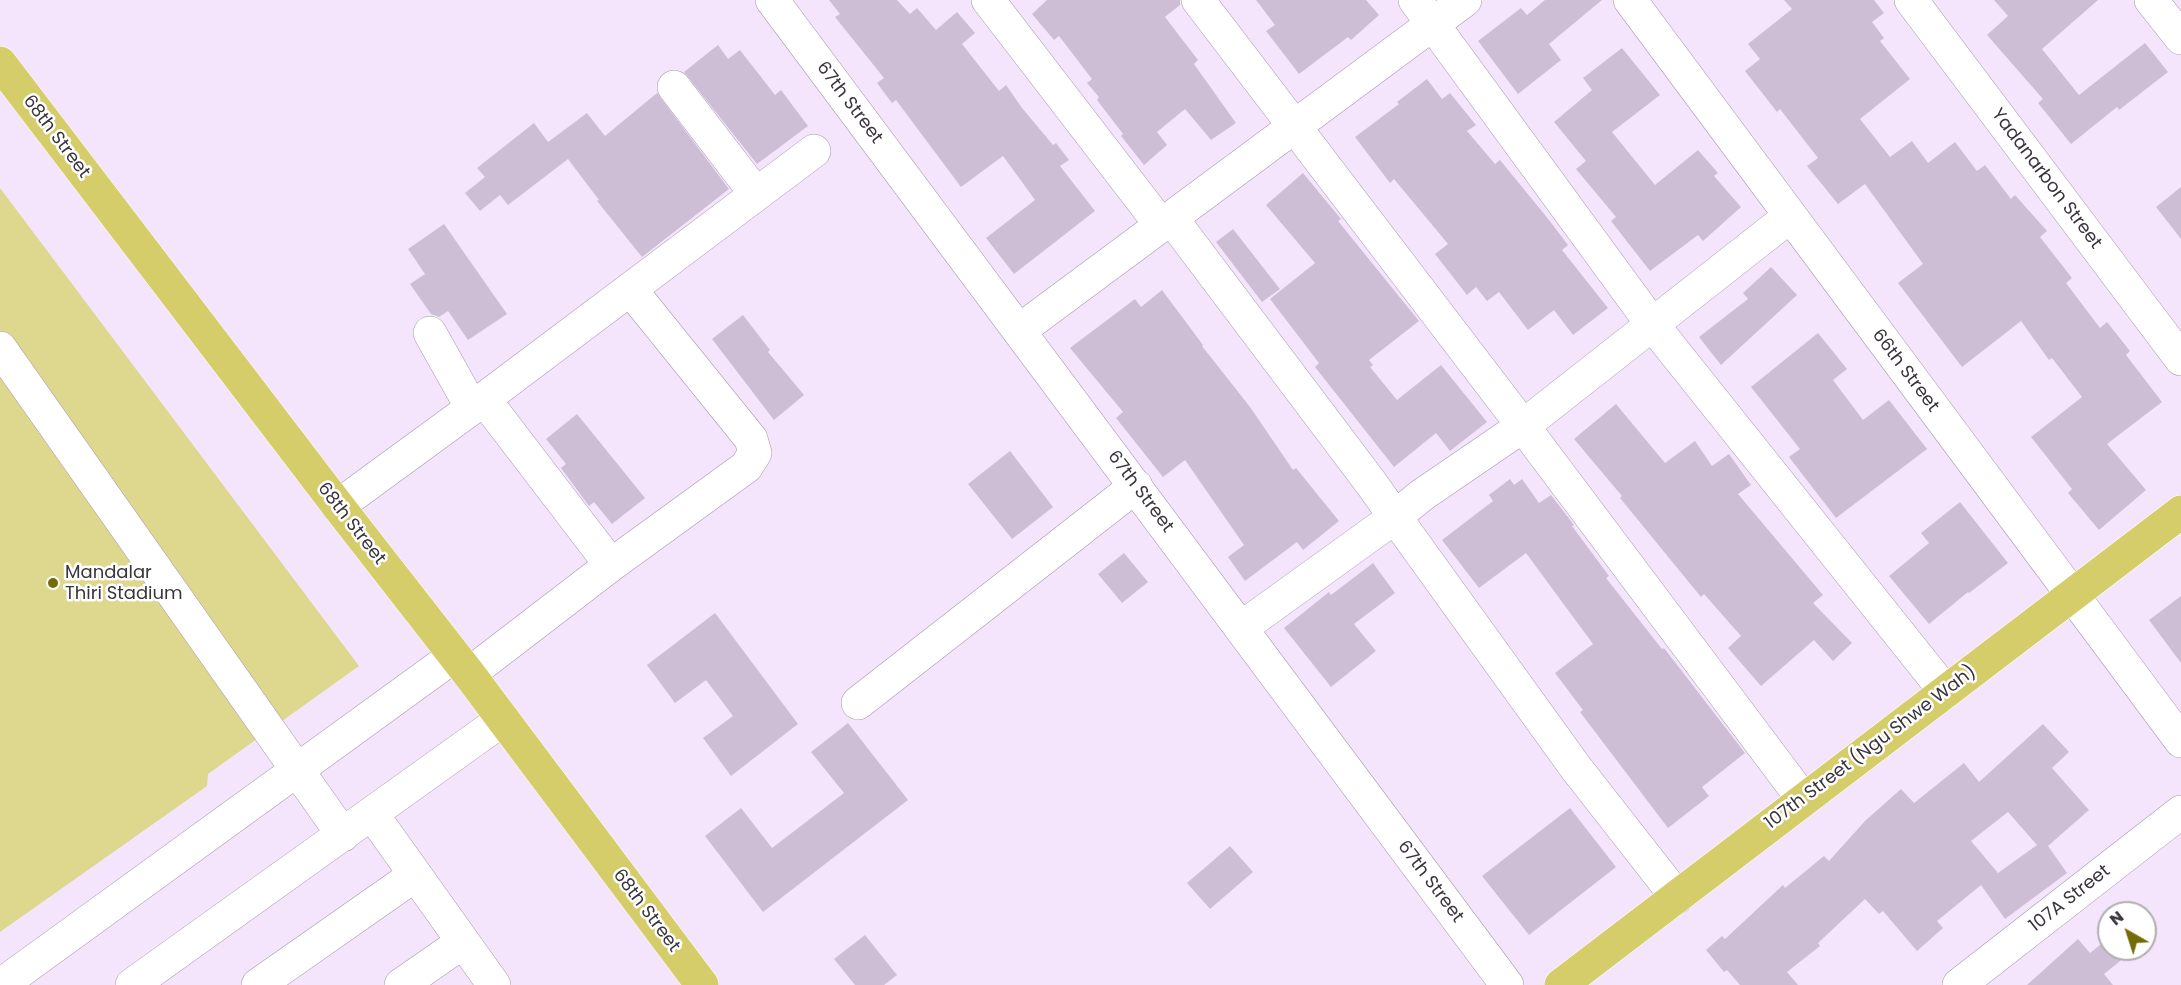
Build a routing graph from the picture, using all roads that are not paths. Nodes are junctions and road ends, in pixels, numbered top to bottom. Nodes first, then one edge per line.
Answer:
1 (772, 0) edge
2 (988, 0) edge
3 (1198, 0) edge
4 (1465, 0) edge
5 (1630, 0) edge
6 (1911, 0) edge
7 (2151, 0) edge
8 (1424, 12) edge
9 (2181, 38) edge
10 (0, 63) edge
11 (674, 87) dead end
12 (1295, 126) junction
13 (814, 151) dead end
14 (756, 194) junction
15 (1790, 217) junction
16 (1167, 222) junction
17 (630, 289) junction
18 (1652, 324) junction
19 (1020, 330) junction
20 (430, 333) dead end
21 (0, 348) edge
22 (2181, 359) edge
23 (478, 404) junction
24 (1523, 426) junction
25 (1136, 486) junction
26 (338, 506) junction
27 (2181, 512) edge
28 (1395, 517) junction
29 (611, 565) junction
30 (2072, 595) junction
31 (1241, 628) junction
32 (462, 665) junction
33 (1945, 691) junction
34 (858, 703) dead end
35 (502, 720) junction
36 (2181, 741) edge
37 (298, 771) junction
38 (1803, 799) junction
39 (2181, 812) edge
40 (372, 814) junction
41 (344, 835) junction
42 (415, 874) junction
43 (1677, 897) junction
44 (462, 942) junction
45 (1, 985) edge
46 (132, 985) edge
47 (258, 985) edge
48 (400, 985) edge
49 (494, 985) edge
50 (702, 985) edge
51 (1507, 985) edge
52 (1562, 985) edge
53 (1959, 985) edge

1 - 19 street, 67th Street
2 - 16 street
3 - 12 street
4 - 8 street
5 - 15 street, 66th Street
6 - 22 street, Yadanarbon Street
7 - 9 street
8 - 12 street
8 - 18 street
10 - 26 main road, 68th Street
11 - 14 street
12 - 16 street
12 - 24 street
13 - 14 street
14 - 17 street
15 - 18 street
15 - 30 street, 66th Street
16 - 19 street
16 - 28 street
17 - 23 street
17 - 29 street
18 - 24 street
18 - 33 street
19 - 25 street, 67th Street
20 - 23 street
21 - 37 street
23 - 26 street
23 - 29 street
24 - 28 street
24 - 38 street
25 - 31 street, 67th Street
25 - 34 street
26 - 32 main road, 68th Street
27 - 30 main road, 107th Street (Ngu Shwe Wah)
28 - 31 street
28 - 43 street
29 - 32 street
30 - 33 main road, 107th Street (Ngu Shwe Wah)
30 - 36 street, 66th Street
31 - 51 street, 67th Street
32 - 35 main road, 68th Street
32 - 37 street
33 - 38 main road, 107th Street (Ngu Shwe Wah)
35 - 40 street
35 - 50 main road, 68th Street
37 - 41 street
37 - 45 street
38 - 43 main road, 107th Street (Ngu Shwe Wah)
39 - 53 street, 107A Street
40 - 41 street
40 - 42 street
41 - 46 street
42 - 44 street
42 - 47 street
43 - 52 main road, 107th Street (Ngu Shwe Wah)
44 - 48 street
44 - 49 street

